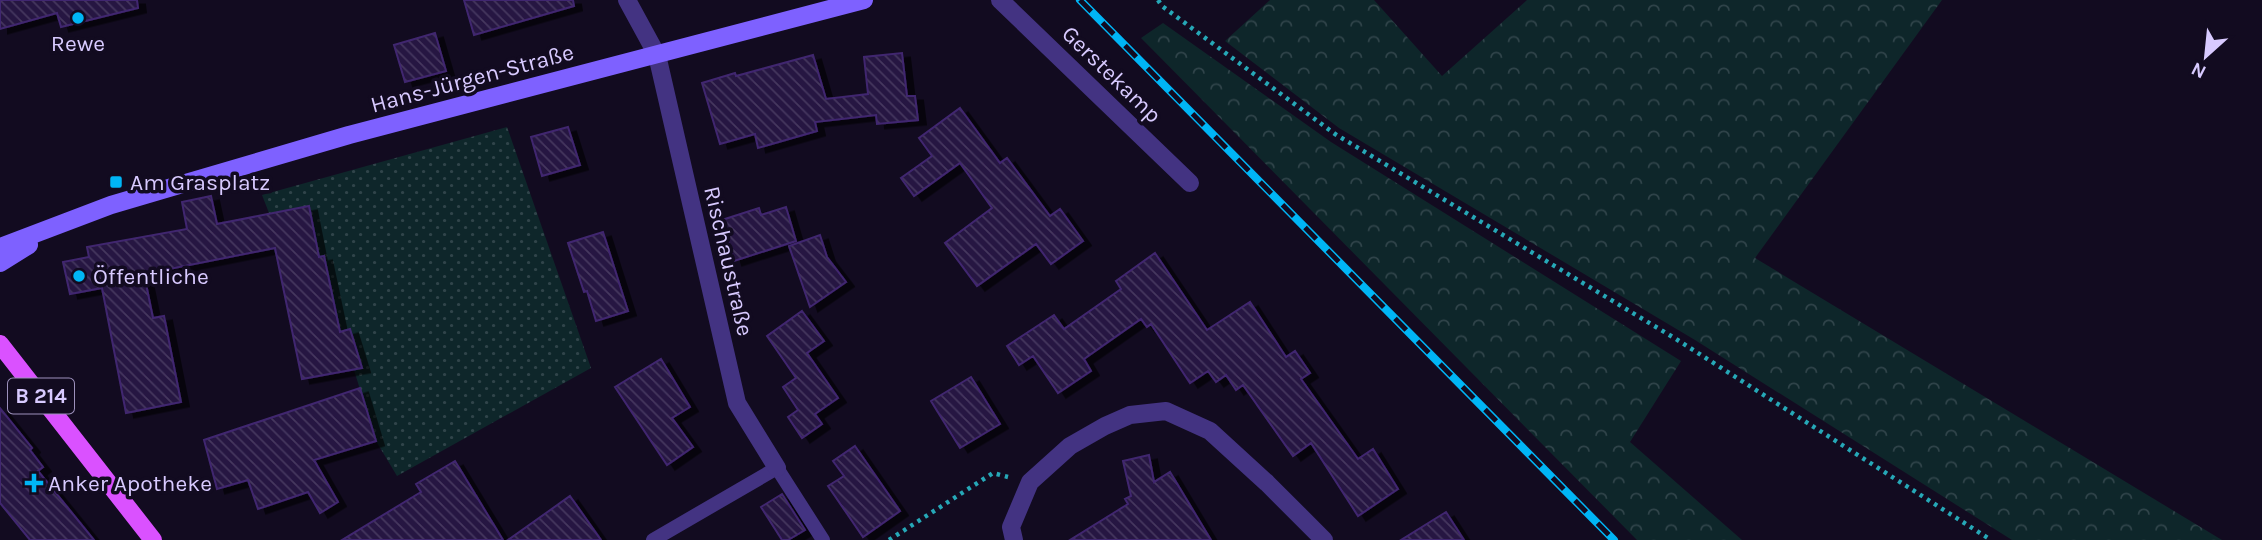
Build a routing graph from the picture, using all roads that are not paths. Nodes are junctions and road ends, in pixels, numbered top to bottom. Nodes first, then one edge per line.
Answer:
1 (627, 0) edge
2 (864, 0) edge
3 (1000, 0) edge
4 (657, 55) junction
5 (1190, 183) dead end
6 (94, 211) junction
7 (0, 247) edge
8 (0, 263) edge
9 (0, 344) edge
10 (777, 468) junction
11 (153, 540) edge
12 (653, 540) edge
13 (823, 540) edge
14 (1014, 540) edge
15 (1324, 540) edge

1 - 4 street, Rischaustraße
2 - 4 main road, Hans-Jürgen-Straße
3 - 5 street, Gerstekamp
4 - 6 main road, Hans-Jürgen-Straße
4 - 10 street, Rischaustraße
6 - 7 main road, Hans-Jürgen-Straße
6 - 8 main road, Hans-Jürgen-Straße
9 - 11 main road, B 214
10 - 12 lane
10 - 13 lane, Rischaustraße
14 - 15 street

